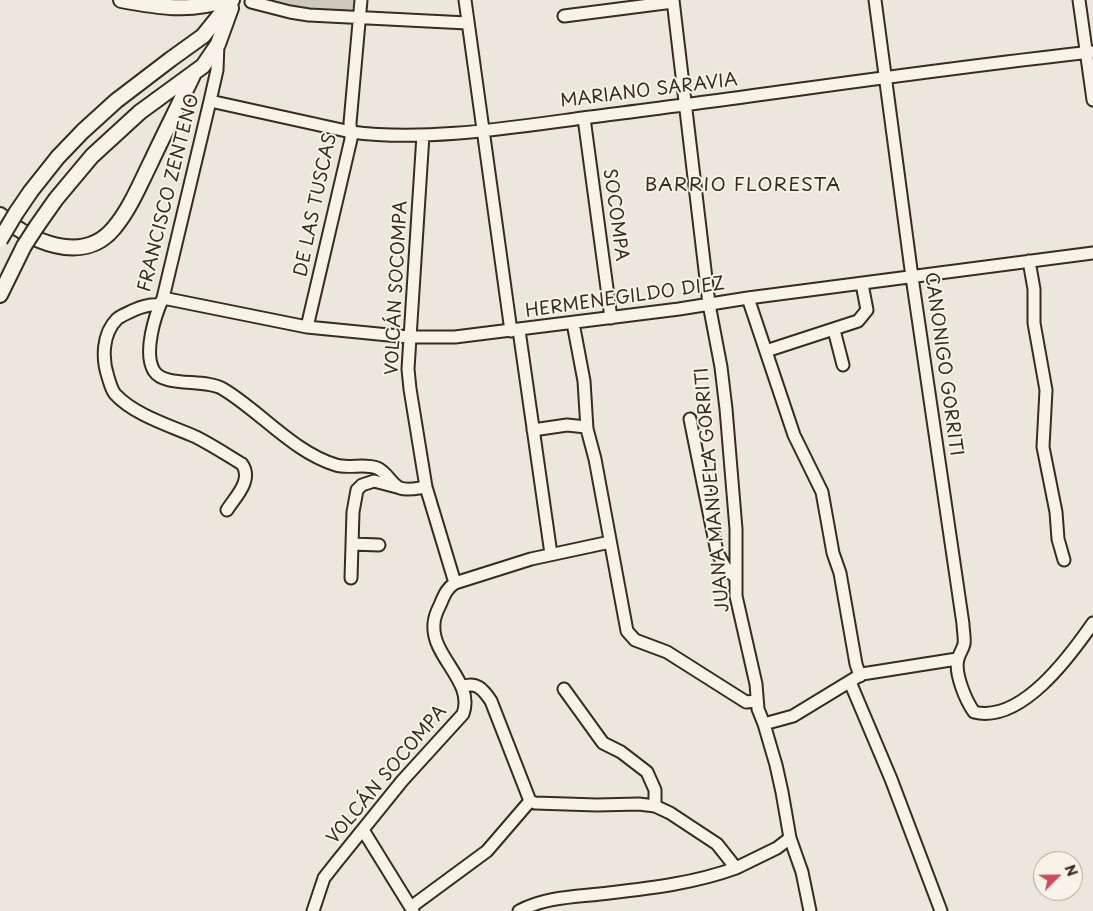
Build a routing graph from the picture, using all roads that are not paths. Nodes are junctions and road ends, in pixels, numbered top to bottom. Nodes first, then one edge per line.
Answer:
1 (121, 0) edge
2 (224, 0) edge
3 (233, 0) edge
4 (361, 0) edge
5 (465, 0) edge
6 (875, 0) edge
7 (1079, 0) edge
8 (673, 1) edge
9 (251, 2) dead end
10 (564, 16) dead end
11 (359, 18) junction
12 (467, 23) junction
13 (218, 44) junction
14 (1090, 52) edge
15 (194, 73) junction
16 (885, 77) junction
17 (1093, 100) edge
18 (210, 101) junction
19 (686, 105) junction
20 (584, 118) junction
21 (483, 130) junction
22 (351, 132) junction
23 (423, 135) junction
24 (0, 215) edge
25 (0, 240) edge
26 (1093, 253) edge
27 (1029, 261) junction
28 (912, 277) junction
29 (862, 284) junction
30 (0, 295) edge
31 (748, 298) junction
32 (161, 301) junction
33 (709, 304) junction
34 (611, 318) junction
35 (573, 323) junction
36 (307, 327) junction
37 (515, 330) junction
38 (834, 330) junction
39 (409, 337) junction
40 (766, 351) junction
41 (843, 365) dead end
42 (690, 419) dead end
43 (586, 427) junction
44 (533, 430) junction
45 (399, 487) junction
46 (426, 487) junction
47 (227, 510) dead end
48 (610, 542) junction
49 (352, 544) junction
50 (379, 545) dead end
51 (551, 554) junction
52 (1064, 560) dead end
53 (735, 577) junction
54 (351, 578) dead end
55 (455, 584) junction
56 (1093, 623) edge
57 (958, 660) junction
58 (855, 679) junction
59 (462, 687) junction
60 (564, 689) dead end
61 (757, 702) junction
62 (764, 724) junction
63 (530, 801) junction
64 (655, 806) junction
65 (363, 830) junction
66 (790, 838) junction
67 (736, 868) junction
68 (412, 909) edge
69 (312, 911) edge
70 (519, 911) edge
71 (810, 911) edge
72 (941, 911) edge

1 - 2 main road
3 - 13 main road
3 - 25 main road, bridge
4 - 11 street, DE LAS TUSCAS
5 - 12 street
6 - 16 street, CANONIGO GORRITI
7 - 14 street
8 - 10 street
8 - 19 street, JUANA MANUELA GORRITI
9 - 11 street
11 - 12 street
11 - 22 street, DE LAS TUSCAS
12 - 21 street
13 - 15 main road
13 - 18 street, FRANCISCO ZENTENO
14 - 16 street, MARIANO SARAVIA
14 - 17 street
15 - 24 main road
15 - 30 main road, bridge
16 - 19 street, MARIANO SARAVIA
16 - 28 street, CANONIGO GORRITI
18 - 22 street, MARIANO SARAVIA
18 - 32 street, FRANCISCO ZENTENO
19 - 20 street, MARIANO SARAVIA
19 - 33 street, JUANA MANUELA GORRITI
20 - 21 street, MARIANO SARAVIA
20 - 34 street, SOCOMPA
21 - 23 street, MARIANO SARAVIA
21 - 37 street
22 - 23 street, MARIANO SARAVIA
22 - 36 street, DE LAS TUSCAS
23 - 39 street, VOLCÁN SOCOMPA
26 - 27 street, HERMENEGILDO DIEZ
27 - 28 street, HERMENEGILDO DIEZ
27 - 52 street
28 - 29 street, HERMENEGILDO DIEZ
28 - 57 street, CANONIGO GORRITI
29 - 31 street, HERMENEGILDO DIEZ
29 - 38 street
31 - 33 street, HERMENEGILDO DIEZ
31 - 40 street
32 - 36 street, HERMENEGILDO DIEZ
32 - 45 street, FRANCISCO ZENTENO
32 - 47 street
33 - 34 street, HERMENEGILDO DIEZ
33 - 53 street, JUANA MANUELA GORRITI
34 - 35 street, HERMENEGILDO DIEZ
35 - 37 street, HERMENEGILDO DIEZ
35 - 43 street
36 - 39 street, HERMENEGILDO DIEZ
37 - 39 street, HERMENEGILDO DIEZ
37 - 44 street
38 - 40 street
38 - 41 street
39 - 46 street, VOLCÁN SOCOMPA
40 - 58 street
42 - 53 street
43 - 44 street
43 - 48 street
44 - 51 street
45 - 46 street
45 - 49 street
46 - 55 street, VOLCÁN SOCOMPA
48 - 51 street
48 - 61 street
49 - 50 street
49 - 54 street
51 - 55 street
53 - 61 street, JUANA MANUELA GORRITI
55 - 59 street, VOLCÁN SOCOMPA
56 - 57 street, CANONIGO GORRITI
57 - 58 street
58 - 62 street
58 - 72 street
59 - 63 street
59 - 65 street, VOLCÁN SOCOMPA
60 - 64 street
61 - 62 street, JUANA MANUELA GORRITI
62 - 66 street, JUANA MANUELA GORRITI
63 - 64 street
63 - 68 street
64 - 67 street
65 - 68 street
65 - 69 street, VOLCÁN SOCOMPA
66 - 67 street
66 - 71 street, JUANA MANUELA GORRITI
67 - 70 street

